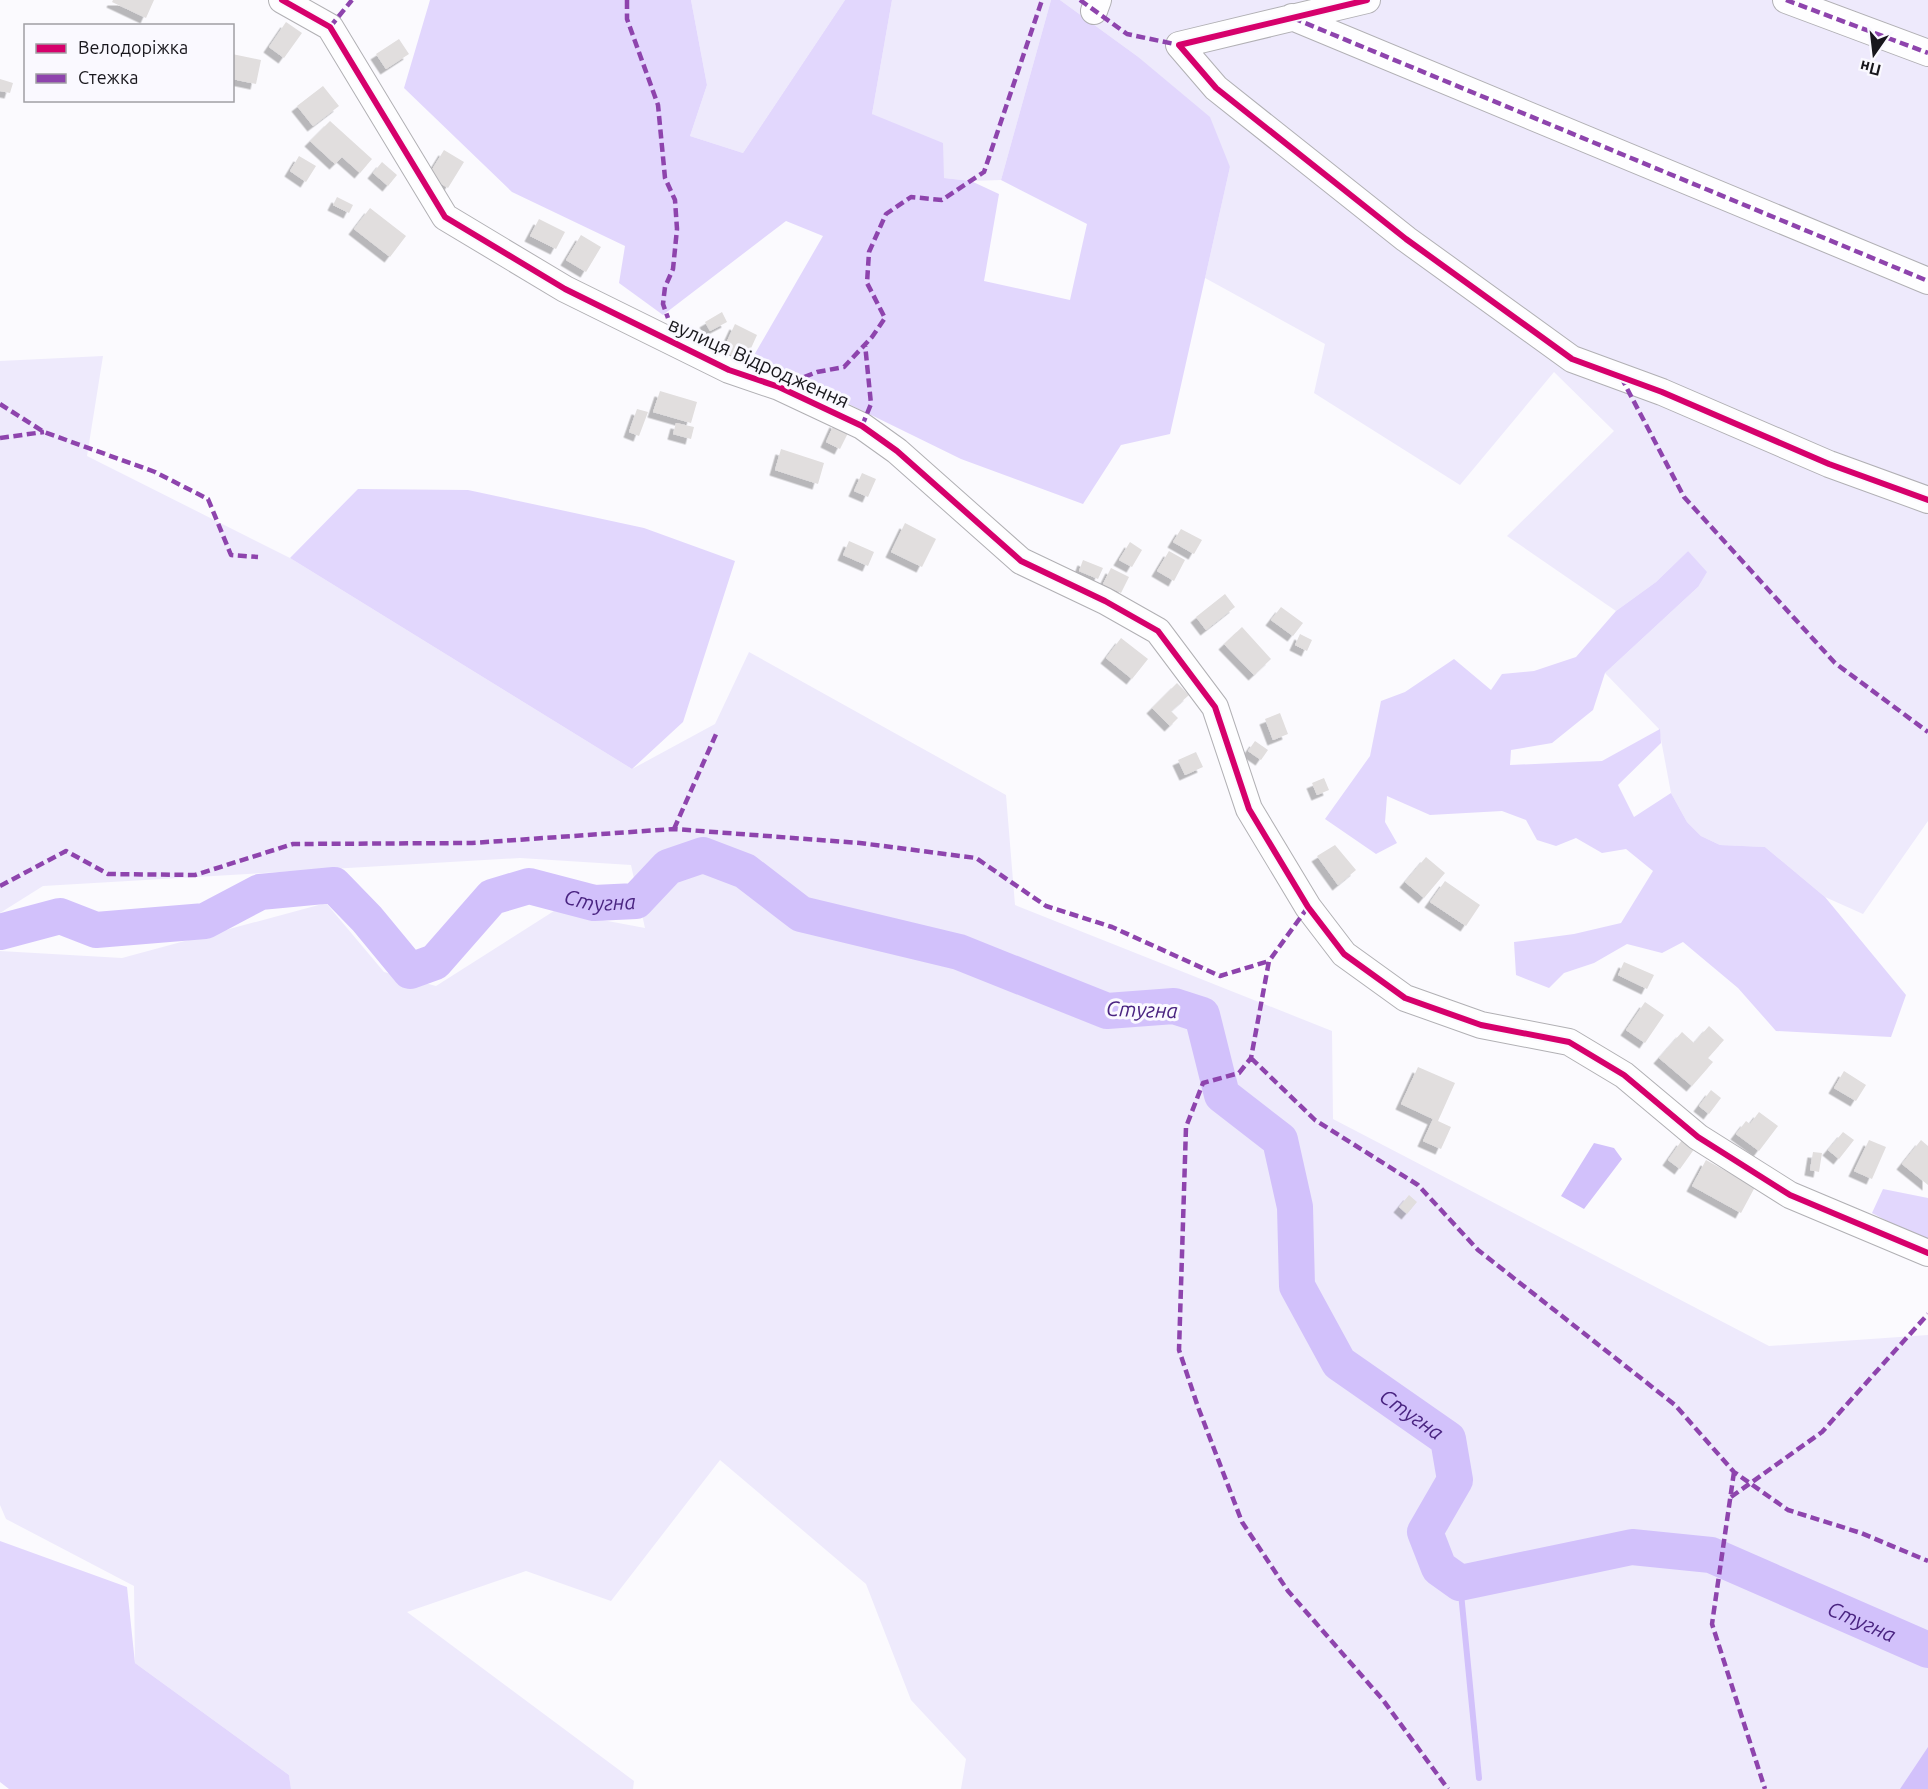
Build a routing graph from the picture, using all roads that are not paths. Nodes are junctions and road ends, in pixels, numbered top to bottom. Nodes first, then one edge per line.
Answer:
1 (282, 0) edge
2 (1367, 0) edge
3 (1786, 0) edge
4 (1292, 18) junction
5 (1928, 53) edge
6 (1928, 281) edge
7 (1928, 500) edge
8 (1928, 1253) edge

1 - 8 street, вулиця Відродження
2 - 4 street
3 - 5 street
4 - 6 street
4 - 7 street

